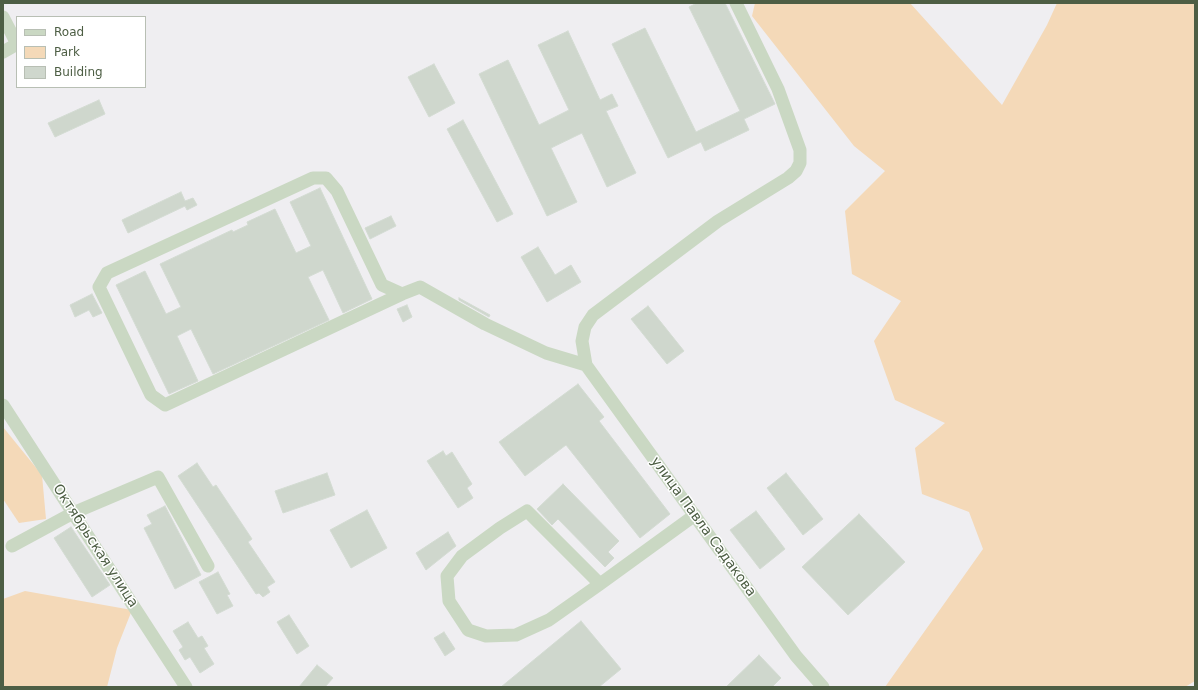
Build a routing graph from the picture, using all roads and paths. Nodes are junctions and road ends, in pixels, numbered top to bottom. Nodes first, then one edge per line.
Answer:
1 (736, 3) edge
2 (3, 17) edge
3 (16, 42) edge
4 (16, 45) edge
5 (3, 52) edge
6 (402, 294) junction
7 (586, 365) junction
8 (3, 405) edge
9 (73, 513) junction
10 (695, 515) junction
11 (12, 546) dead end
12 (208, 566) dead end
13 (600, 584) junction
14 (818, 686) edge
15 (186, 687) edge

1 - 7 street
2 - 3 street
4 - 5 street
6 - 6 street
6 - 7 street
7 - 10 street, улица Павла Садакова
8 - 9 street, Октябрьская улица
9 - 11 street
9 - 12 street
9 - 15 street, Октябрьская улица
10 - 13 street
10 - 14 street, улица Павла Садакова
13 - 13 street

